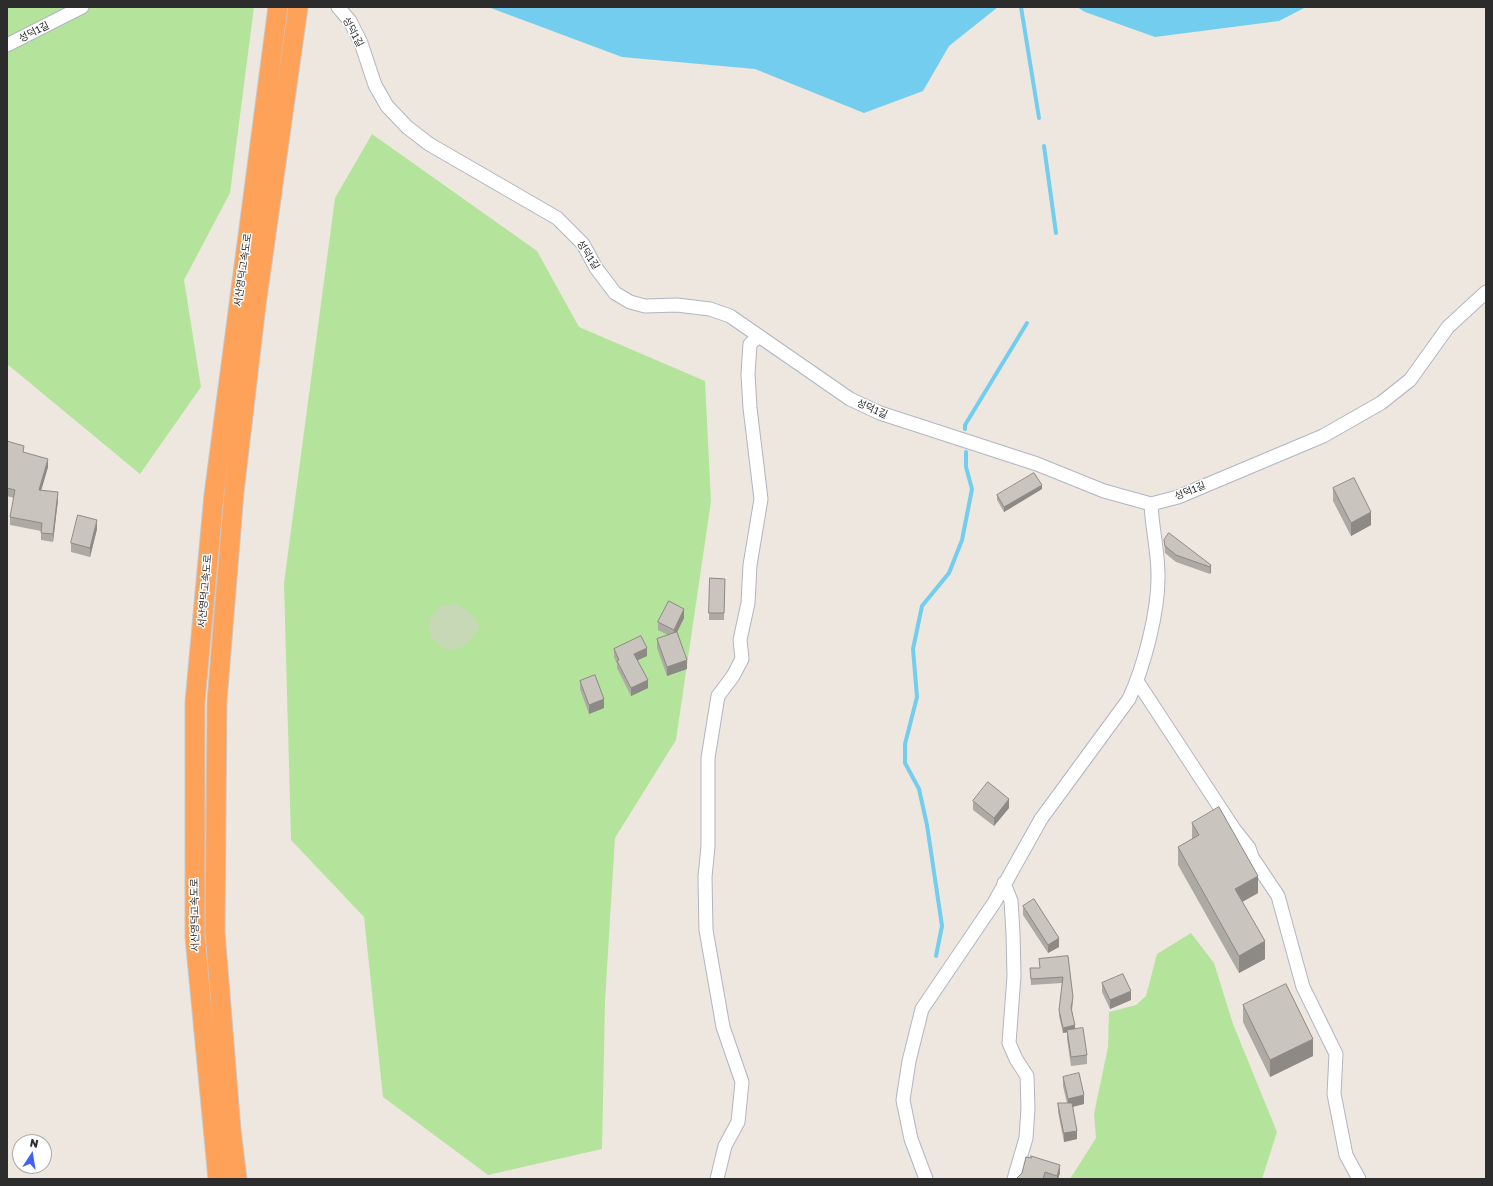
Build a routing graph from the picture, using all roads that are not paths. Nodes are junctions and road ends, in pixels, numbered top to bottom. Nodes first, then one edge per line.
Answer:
1 (68, 7) edge
2 (82, 7) edge
3 (338, 7) edge
4 (278, 9) edge
5 (297, 11) edge
6 (50, 25) junction
7 (7, 45) edge
8 (1486, 292) edge
9 (759, 336) junction
10 (1151, 504) junction
11 (1137, 681) junction
12 (1004, 883) junction
13 (218, 1179) edge
14 (237, 1179) edge
15 (717, 1179) edge
16 (926, 1179) edge
17 (1014, 1179) edge
18 (1359, 1179) edge

1 - 6 street
2 - 6 street, 성덕1길
3 - 9 street, 성덕1길
4 - 13 highway, 서산영덕고속도로
5 - 14 highway, 서산영덕고속도로
6 - 7 street, 성덕1길
8 - 10 street, 성덕1길
9 - 10 street, 성덕1길
9 - 15 street
10 - 11 street
11 - 12 street
11 - 18 street
12 - 16 street
12 - 17 street

